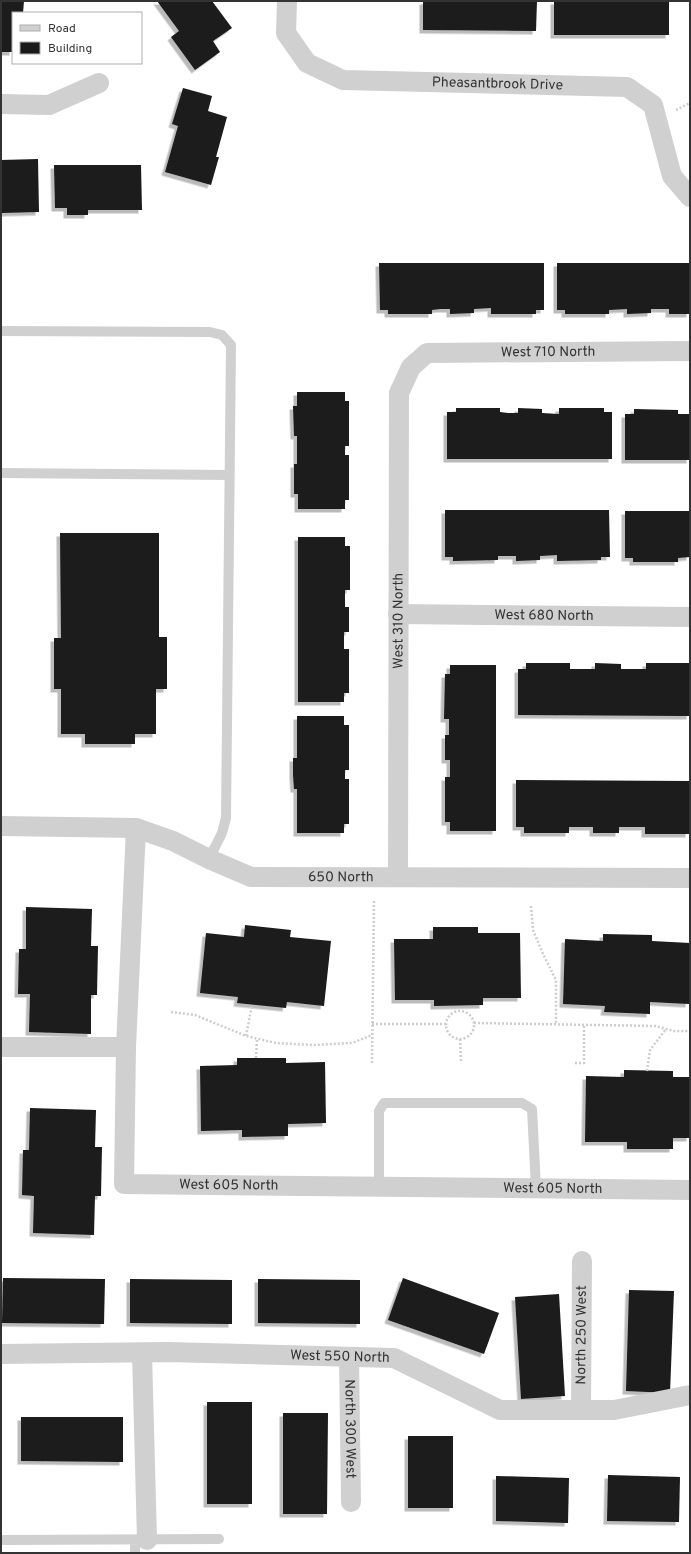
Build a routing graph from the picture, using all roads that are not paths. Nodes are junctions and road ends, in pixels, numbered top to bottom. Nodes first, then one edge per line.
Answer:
1 (287, 1) edge
2 (99, 83) dead end
3 (1, 104) edge
4 (690, 197) edge
5 (1, 331) edge
6 (690, 351) edge
7 (411, 367) joint
8 (1, 473) edge
9 (229, 475) junction
10 (398, 614) junction
11 (690, 617) edge
12 (1, 826) edge
13 (136, 828) junction
14 (209, 860) junction
15 (398, 877) junction
16 (690, 878) edge
17 (126, 1047) junction
18 (1, 1048) edge
19 (379, 1186) junction
20 (536, 1188) junction
21 (690, 1190) edge
22 (582, 1261) dead end
23 (142, 1353) junction
24 (1, 1354) edge
25 (349, 1356) junction
26 (690, 1396) edge
27 (581, 1410) junction
28 (351, 1502) dead end
29 (219, 1539) dead end
30 (1, 1540) edge
31 (139, 1544) edge

1 - 4 street, Pheasantbrook Drive
2 - 3 street
5 - 9 lane
6 - 7 street, West 710 North
7 - 10 street, West 310 North
8 - 9 lane
9 - 14 lane
10 - 11 street, West 680 North
10 - 15 street, West 310 North
12 - 13 street, 650 North
13 - 14 street, 650 North
13 - 17 street, West 605 North
14 - 15 street, 650 North
15 - 16 street, 650 North
17 - 18 street
17 - 19 street, West 605 North
19 - 20 street, West 605 North
19 - 20 lane
20 - 21 street, West 605 North
22 - 27 street, North 250 West
23 - 24 street, West 550 North
23 - 25 street, West 550 North
23 - 31 street
25 - 27 street, West 550 North
25 - 28 street, North 300 West
26 - 27 street, West 550 North
29 - 31 lane
30 - 31 lane

